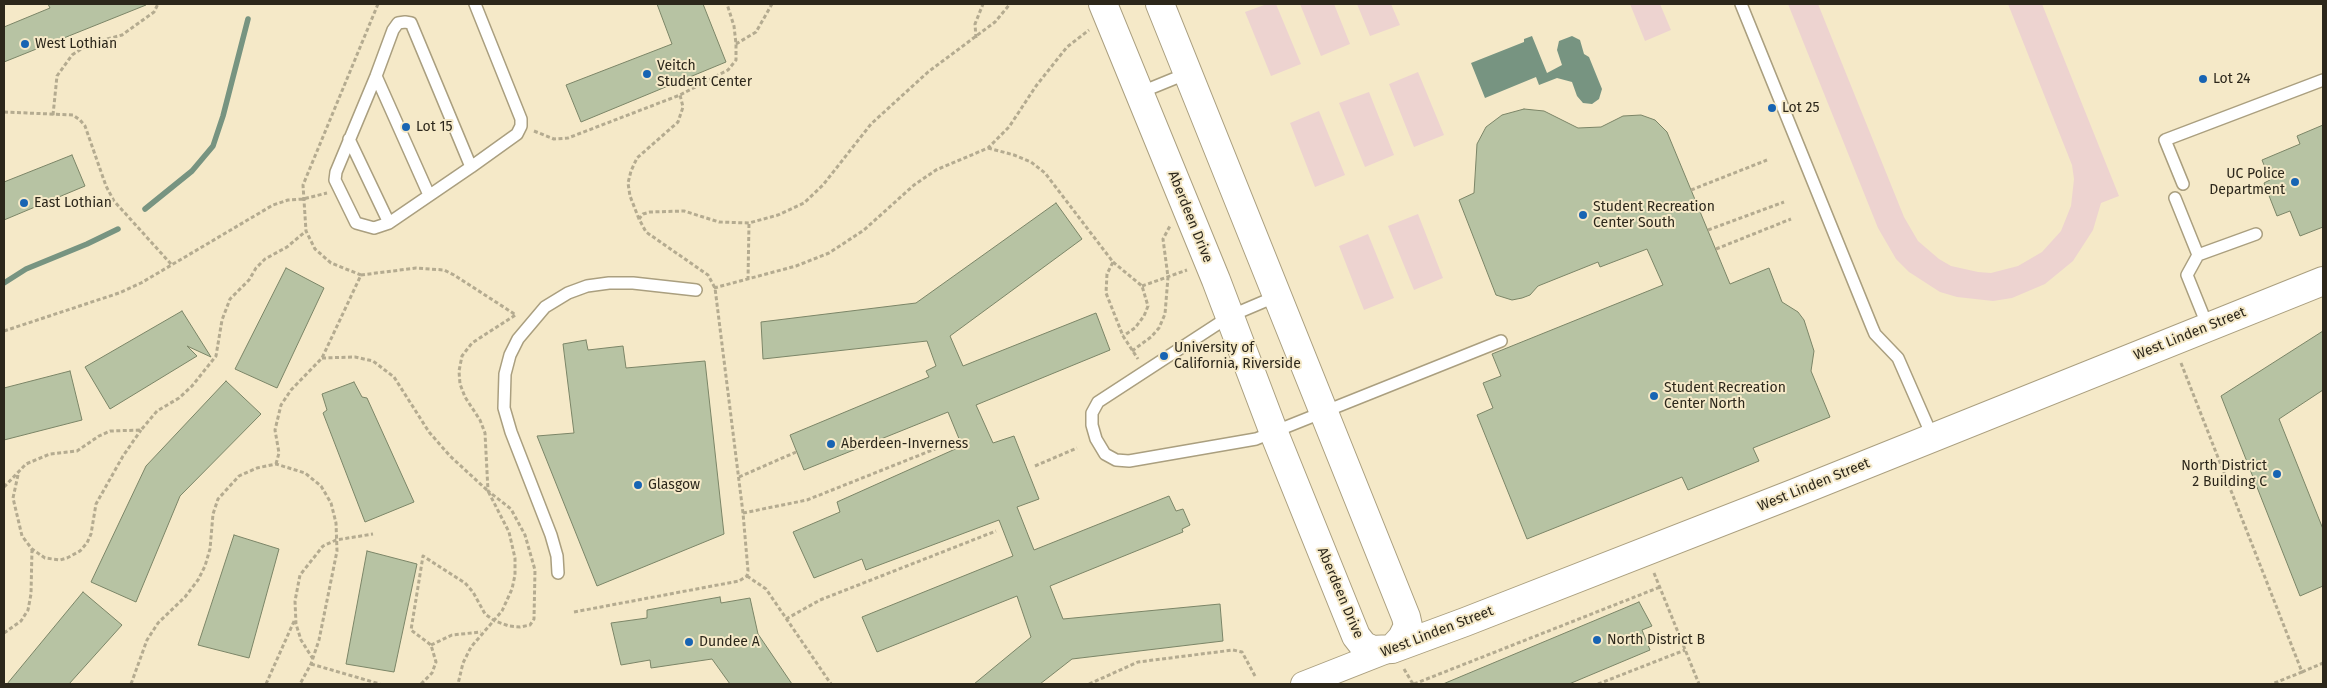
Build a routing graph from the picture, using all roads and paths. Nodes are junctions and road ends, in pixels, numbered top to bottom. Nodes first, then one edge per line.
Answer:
1 (158, 4) edge
2 (378, 4) edge
3 (475, 4) edge
4 (727, 4) edge
5 (772, 4) edge
6 (983, 4) edge
7 (1010, 4) edge
8 (1160, 4) edge
9 (1741, 4) edge
10 (1107, 13) edge
11 (976, 38) junction
12 (736, 44) junction
13 (1188, 73) junction
14 (376, 76) junction
15 (2323, 80) edge
16 (1139, 93) junction
17 (680, 95) junction
18 (4, 112) edge
19 (53, 115) junction
20 (521, 126) junction
21 (349, 139) junction
22 (988, 148) junction
23 (1767, 160) dead end
24 (471, 167) junction
25 (2184, 184) dead end
26 (338, 187) junction
27 (1691, 190) dead end
28 (429, 195) junction
29 (2175, 198) dead end
30 (303, 199) junction
31 (1784, 202) dead end
32 (639, 219) junction
33 (1791, 220) dead end
34 (1174, 222) dead end
35 (389, 223) junction
36 (749, 223) junction
37 (1708, 230) dead end
38 (306, 231) junction
39 (2256, 234) dead end
40 (1716, 249) dead end
41 (2198, 255) junction
42 (1113, 262) junction
43 (171, 264) junction
44 (1192, 268) dead end
45 (361, 274) junction
46 (1168, 278) junction
47 (748, 280) junction
48 (2323, 281) edge
49 (1142, 286) junction
50 (715, 288) junction
51 (696, 290) dead end
52 (1277, 296) junction
53 (516, 315) dead end
54 (1230, 316) junction
55 (2208, 327) junction
56 (4, 331) edge
57 (1123, 336) junction
58 (1501, 341) dead end
59 (2173, 341) junction
60 (1132, 351) junction
61 (322, 358) junction
62 (1146, 370) junction
63 (1324, 412) junction
64 (141, 430) junction
65 (1274, 433) junction
66 (1933, 438) junction
67 (950, 443) dead end
68 (1077, 448) dead end
69 (796, 452) dead end
70 (276, 464) junction
71 (1034, 466) dead end
72 (18, 474) junction
73 (739, 477) junction
74 (4, 487) edge
75 (743, 513) junction
76 (996, 531) dead end
77 (372, 534) dead end
78 (336, 540) junction
79 (32, 549) junction
80 (1645, 551) junction
81 (558, 573) dead end
82 (747, 576) junction
83 (1660, 587) junction
84 (574, 612) dead end
85 (296, 617) junction
86 (786, 620) junction
87 (495, 621) junction
88 (526, 626) dead end
89 (482, 632) junction
90 (4, 633) edge
91 (431, 645) junction
92 (1392, 650) junction
93 (1685, 650) junction
94 (313, 659) junction
95 (311, 664) junction
96 (2323, 664) edge
97 (2302, 672) junction
98 (1255, 676) dead end
99 (131, 684) edge
100 (266, 684) edge
101 (300, 684) edge
102 (380, 684) edge
103 (421, 684) edge
104 (458, 684) edge
105 (831, 684) edge
106 (1089, 684) edge
107 (1303, 684) edge
108 (1414, 684) edge
109 (1598, 684) edge
110 (1699, 684) edge
111 (2272, 684) edge

1 - 19 path
2 - 30 path
3 - 20 lane
4 - 12 path
5 - 12 path
6 - 11 path
7 - 11 path
8 - 13 street
9 - 66 lane
10 - 16 street, Aberdeen Drive
10 - 22 path
11 - 36 path
12 - 17 path
13 - 16 lane
13 - 52 street
14 - 21 lane
14 - 24 lane
14 - 28 lane
15 - 25 lane
16 - 54 street, Aberdeen Drive
17 - 20 path
17 - 32 path
18 - 19 path
19 - 43 path
20 - 24 lane
21 - 26 lane
21 - 35 lane
22 - 42 path
22 - 47 path
23 - 27 path
24 - 28 lane
26 - 30 path
26 - 35 lane
28 - 35 lane
29 - 41 lane
30 - 38 path
30 - 43 path
31 - 37 path
32 - 36 path
32 - 50 path
33 - 40 path
34 - 46 path
36 - 47 path
38 - 45 path
38 - 64 path
39 - 41 lane
41 - 55 lane
42 - 49 path
42 - 57 path
43 - 56 path
44 - 46 path
45 - 53 path
45 - 61 path
46 - 49 path
46 - 60 path
47 - 50 path
48 - 55 street, West Linden Street
49 - 57 path
50 - 73 path
51 - 81 lane
52 - 54 lane
52 - 63 street
54 - 62 lane
54 - 65 street, Aberdeen Drive
55 - 59 street, West Linden Street
57 - 60 path
58 - 63 lane
59 - 66 street, West Linden Street
59 - 97 path
60 - 62 path
61 - 70 path
61 - 87 path
62 - 65 lane
63 - 65 lane
63 - 92 street
64 - 72 path
64 - 79 path
65 - 92 street, Aberdeen Drive
66 - 80 street, West Linden Street
67 - 75 path
68 - 71 path
69 - 73 path
70 - 78 path
70 - 99 path
72 - 74 path
72 - 79 path
73 - 75 path
75 - 82 path
76 - 86 path
77 - 78 path
78 - 85 path
78 - 94 path
79 - 90 path
80 - 83 path
80 - 92 street, West Linden Street
82 - 84 path
82 - 86 path
83 - 93 path
83 - 108 path
85 - 94 path
85 - 100 path
86 - 105 path
87 - 88 path
87 - 89 path
87 - 91 path
89 - 91 path
89 - 104 path
91 - 103 path
92 - 107 street, West Linden Street
93 - 109 path
93 - 110 path
94 - 95 path
95 - 101 path
95 - 102 path
96 - 97 path
97 - 111 path
98 - 106 path

